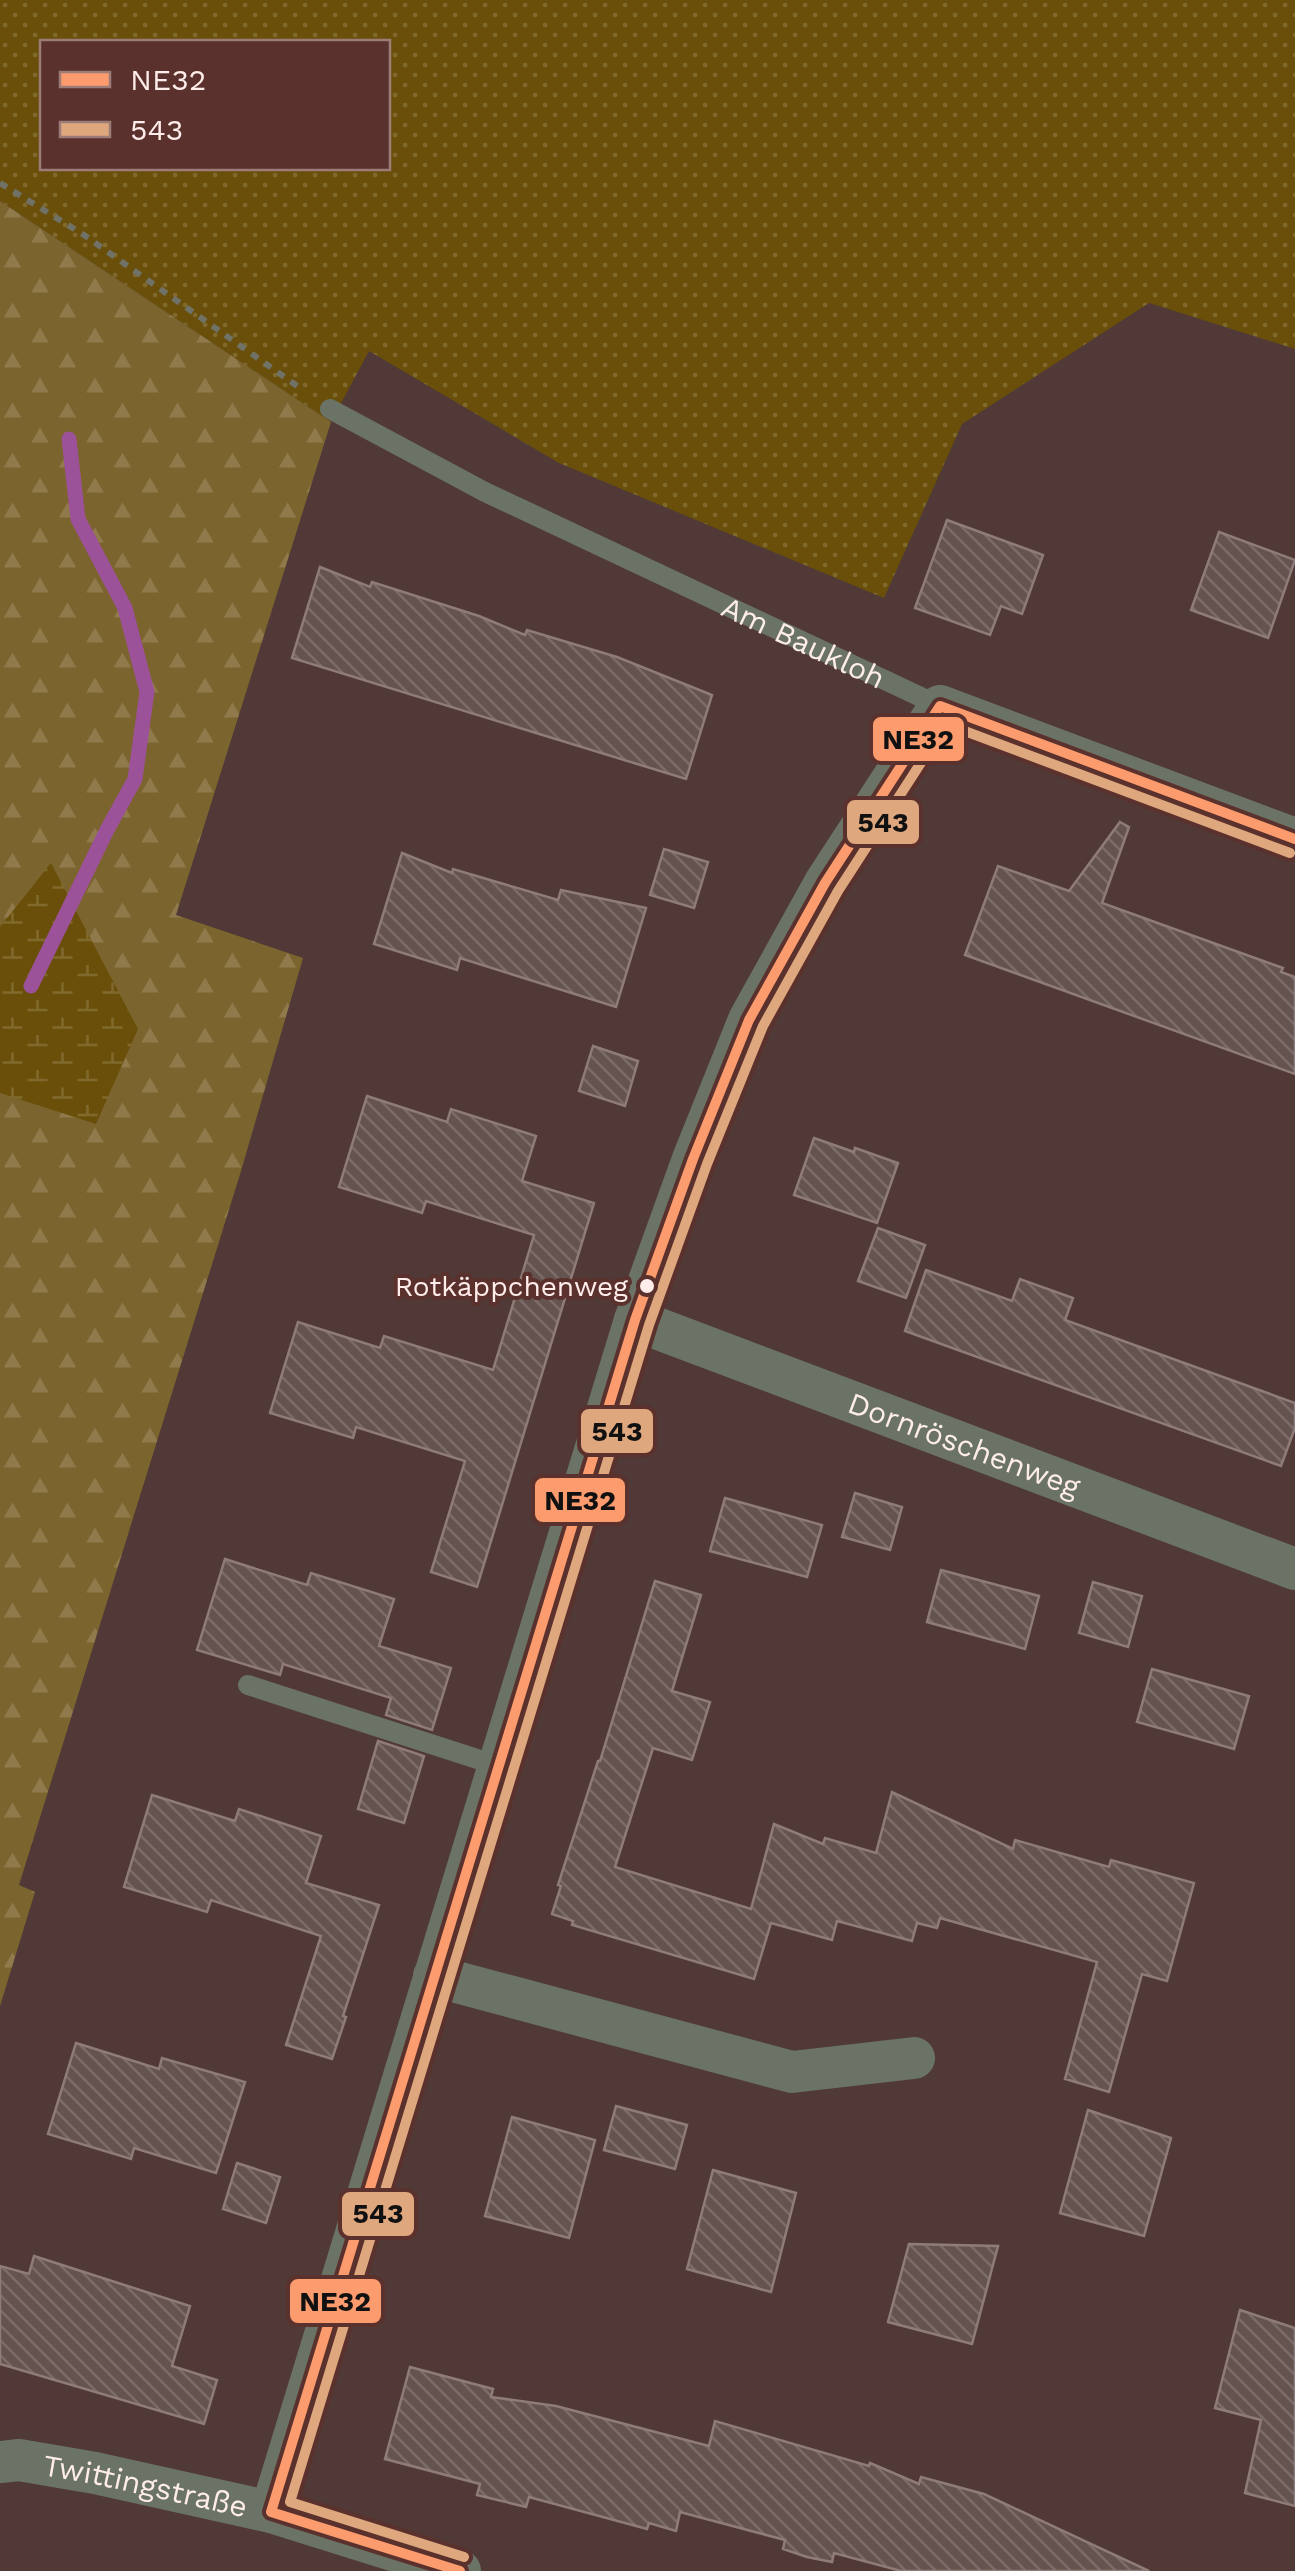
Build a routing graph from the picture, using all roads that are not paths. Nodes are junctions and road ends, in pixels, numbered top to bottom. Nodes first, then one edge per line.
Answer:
1 (330, 409) road end
2 (940, 706) junction
3 (1295, 839) edge
4 (635, 1320) junction
5 (1295, 1568) edge
6 (248, 1684) dead end
7 (499, 1766) junction
8 (434, 1976) junction
9 (914, 2058) dead end
10 (0, 2462) edge
11 (271, 2512) junction
12 (460, 2571) edge

1 - 2 lane, Am Baukloh
2 - 3 street, Am Baukloh
2 - 4 street
4 - 5 street, Dornröschenweg
4 - 7 street
6 - 7 lane
7 - 8 street
8 - 9 street
8 - 11 street
10 - 11 street, Twittingstraße
11 - 12 street, Twittingstraße

